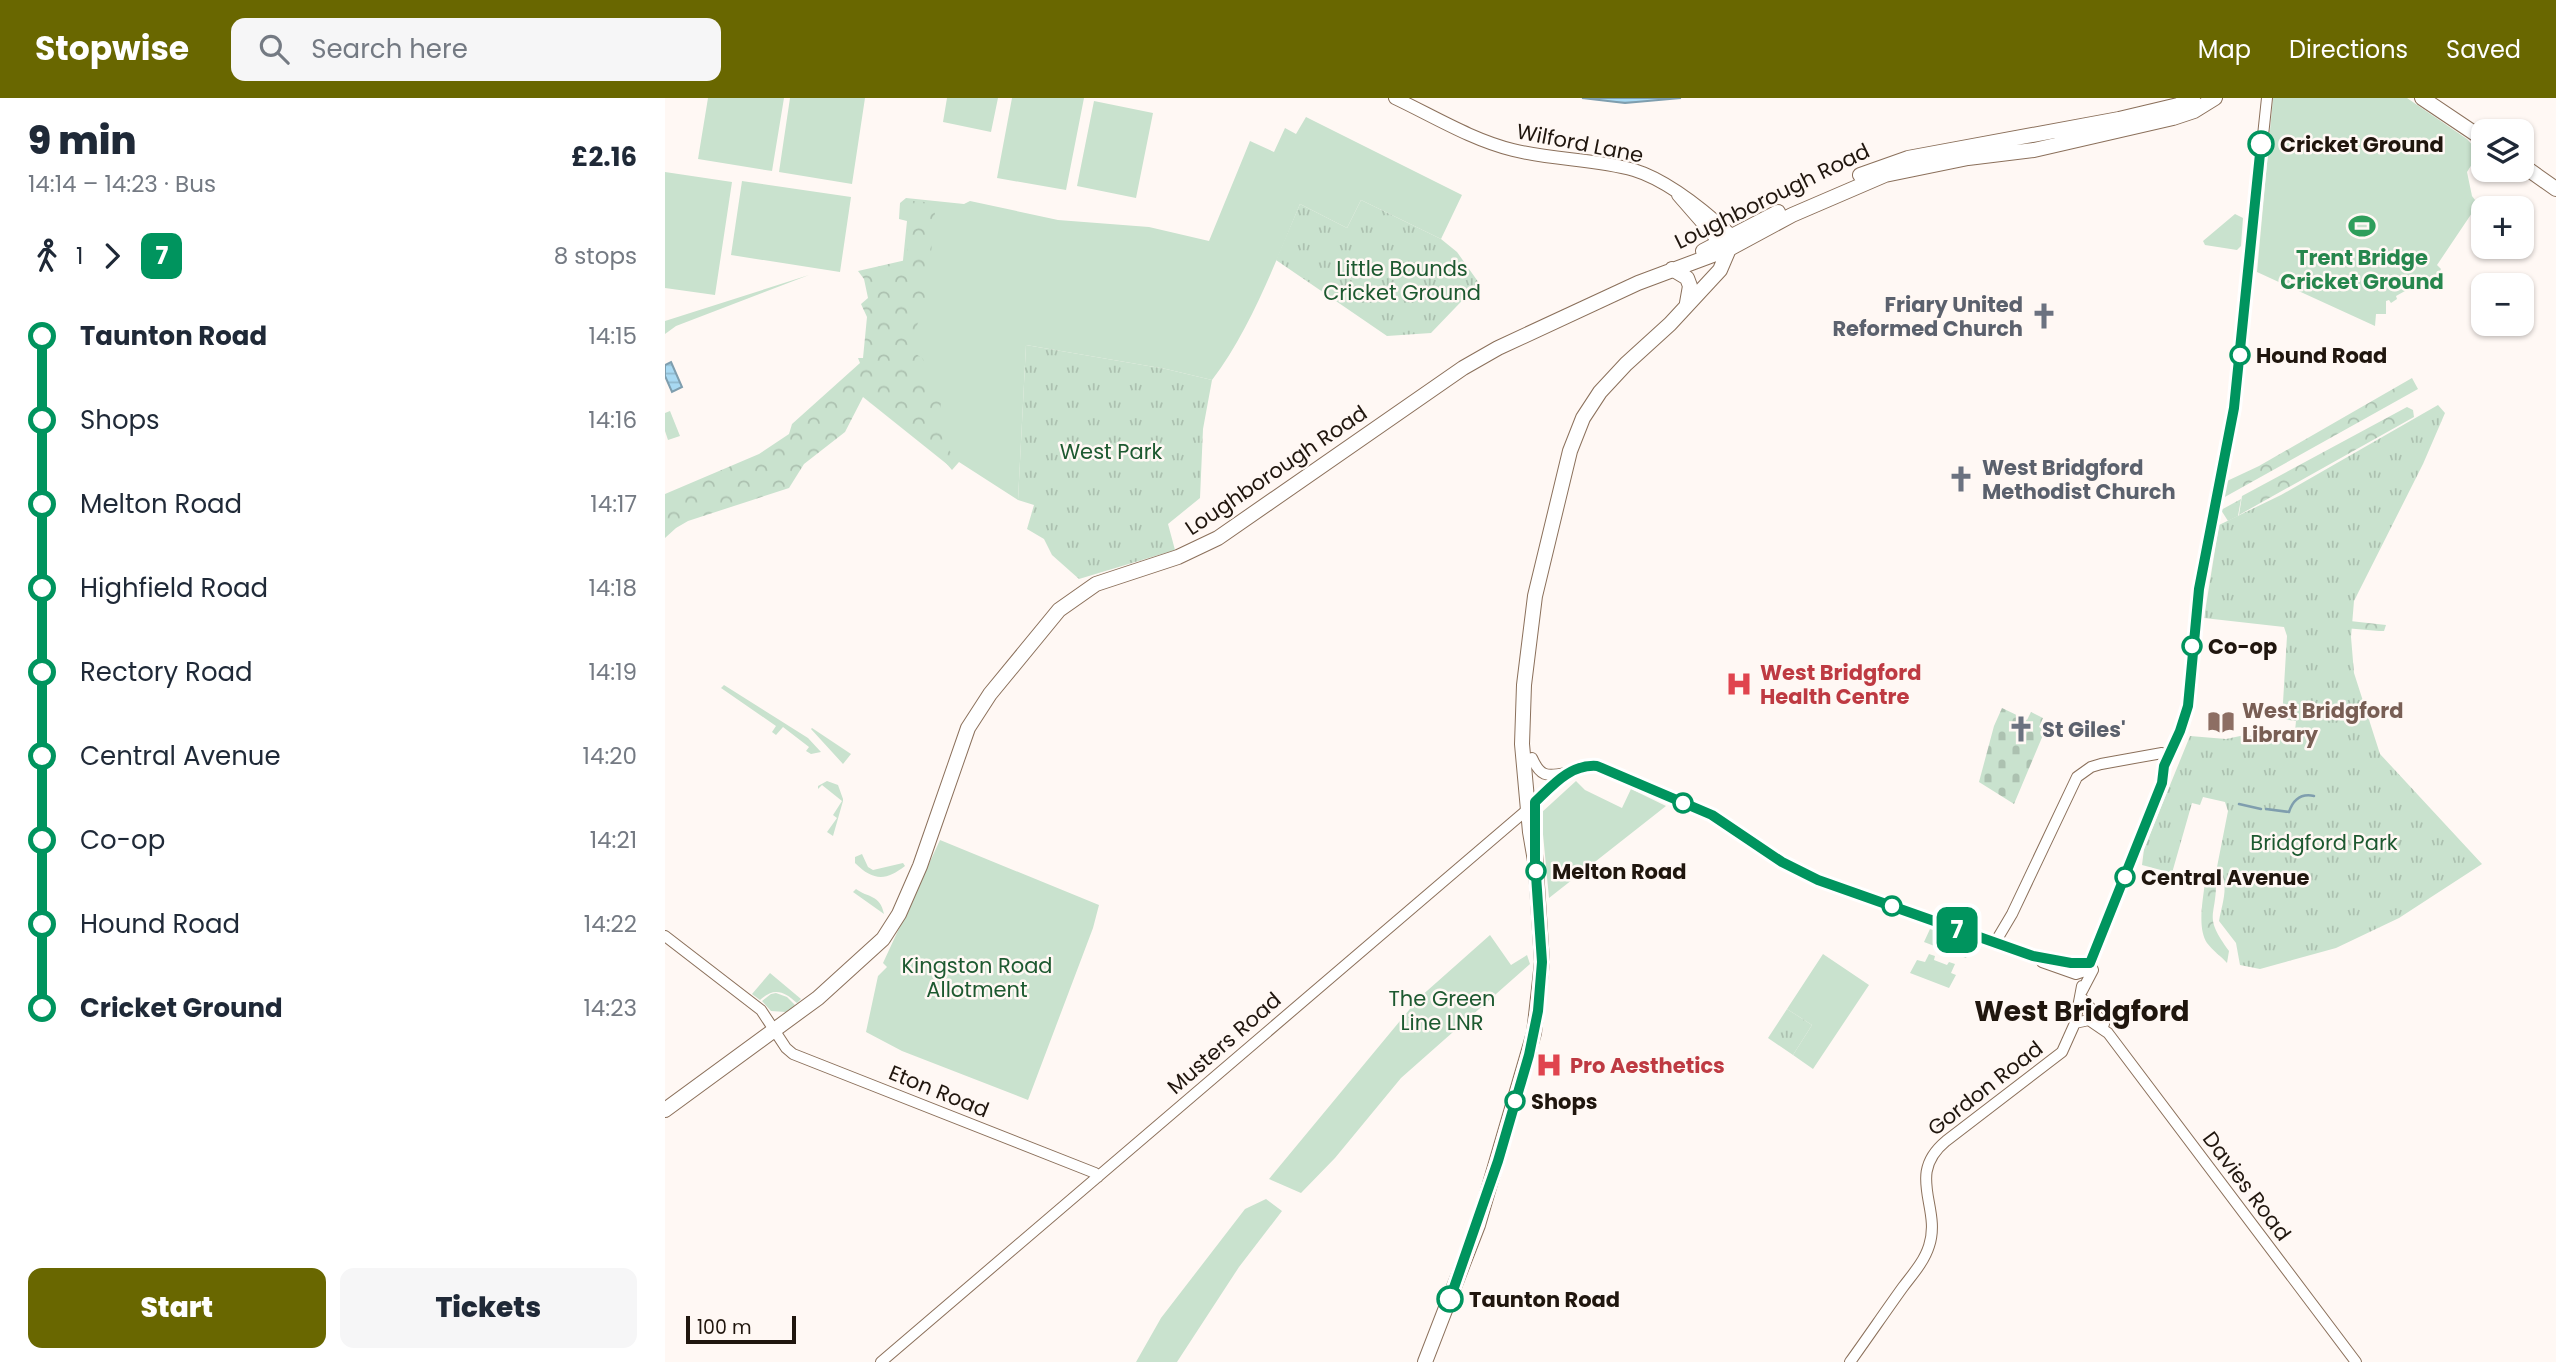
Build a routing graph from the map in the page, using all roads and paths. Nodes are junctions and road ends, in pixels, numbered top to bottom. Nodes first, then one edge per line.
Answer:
1 (1395, 98) edge
2 (2193, 98) edge
3 (2215, 98) edge
4 (2264, 98) edge
5 (2422, 98) edge
6 (2471, 131) edge
7 (2534, 173) edge
8 (2556, 189) edge
9 (1762, 232) junction
10 (1724, 245) junction
11 (1720, 270) junction
12 (1665, 272) junction
13 (1687, 303) junction
14 (1524, 706) junction
15 (1532, 758) junction
16 (1571, 771) junction
17 (1532, 805) junction
18 (1507, 827) junction
19 (1532, 844) junction
20 (1535, 861) junction
21 (665, 936) edge
22 (1996, 941) junction
23 (2081, 994) junction
24 (2075, 1023) junction
25 (775, 1031) junction
26 (2108, 1033) junction
27 (665, 1110) edge
28 (1098, 1177) junction
29 (881, 1362) edge
30 (1425, 1362) edge
31 (1850, 1362) edge
32 (2356, 1362) edge

1 - 10 main road, Wilford Lane
2 - 10 main road, Loughborough Road
3 - 9 main road, Loughborough Road
4 - 22 street
5 - 6 main road
7 - 8 main road
9 - 10 main road, Loughborough Road
9 - 11 main road, Loughborough Road
10 - 11 main road
10 - 12 main road, Loughborough Road
10 - 13 main road
11 - 13 main road
12 - 13 main road, Loughborough Road
12 - 25 main road, Loughborough Road
13 - 14 main road
14 - 15 main road
14 - 17 main road
15 - 16 street
15 - 17 main road
16 - 17 street, Musters Road
16 - 22 street, Musters Road
17 - 18 street, Musters Road
17 - 19 main road
17 - 20 main road
18 - 19 street
18 - 28 street, Musters Road
19 - 20 main road
20 - 30 main road
21 - 25 street, Eton Road
22 - 23 street, Gordon Road
23 - 24 street, Gordon Road
23 - 26 street, Davies Road
24 - 26 street
24 - 31 street, Gordon Road
25 - 27 main road, Loughborough Road
25 - 28 street, Eton Road
26 - 32 street, Davies Road
28 - 29 street, Musters Road

